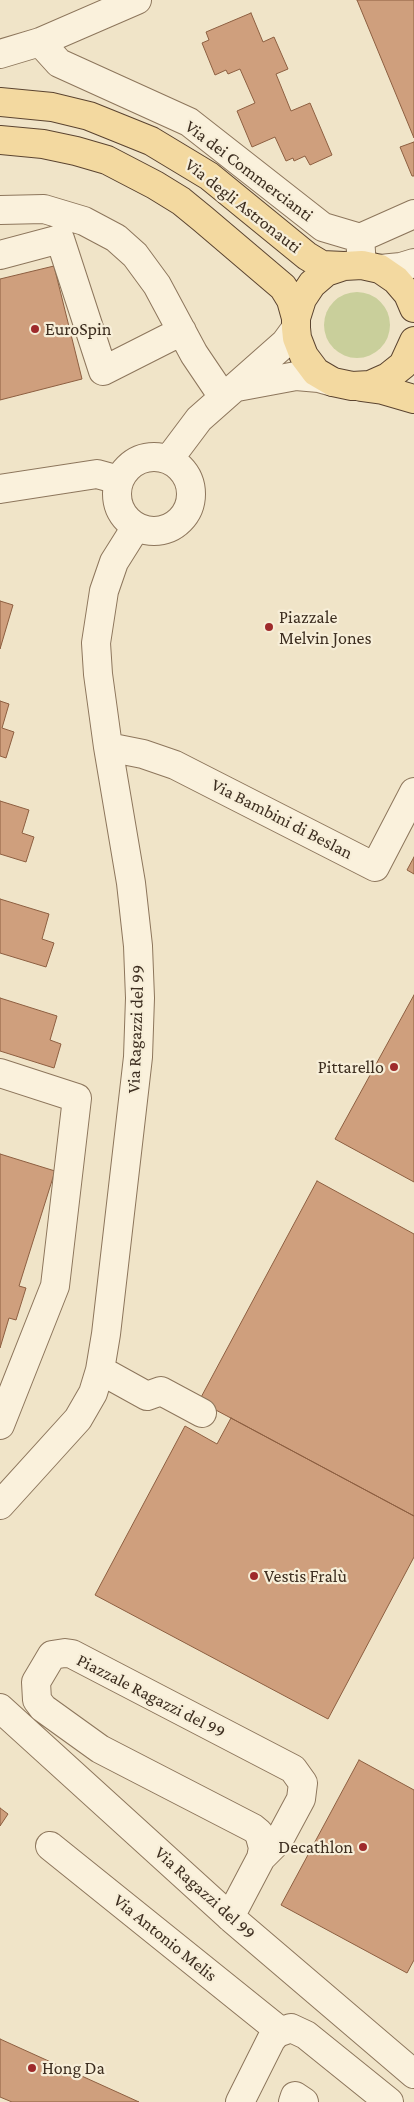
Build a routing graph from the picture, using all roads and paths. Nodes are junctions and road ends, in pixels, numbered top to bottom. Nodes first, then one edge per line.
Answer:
1 (138, 0) edge
2 (40, 42) junction
3 (0, 54) edge
4 (0, 102) edge
5 (0, 140) edge
6 (0, 210) edge
7 (414, 214) edge
8 (64, 228) junction
9 (360, 238) junction
10 (0, 255) edge
11 (414, 263) edge
12 (362, 267) junction
13 (414, 308) edge
14 (296, 323) junction
15 (182, 331) junction
16 (414, 341) edge
17 (342, 384) junction
18 (229, 392) junction
19 (414, 399) edge
20 (169, 459) junction
21 (118, 480) junction
22 (0, 489) edge
23 (136, 527) junction
24 (108, 748) junction
25 (414, 792) edge
26 (0, 1073) edge
27 (100, 1370) junction
28 (202, 1413) dead end
29 (0, 1425) edge
30 (0, 1505) edge
31 (0, 1708) edge
32 (50, 1846) dead end
33 (261, 1858) junction
34 (230, 1917) junction
35 (285, 2030) junction
36 (410, 2062) edge
37 (240, 2102) edge
38 (292, 2102) edge
39 (304, 2102) edge
40 (388, 2102) edge

1 - 2 street
2 - 3 street
2 - 9 street, Via dei Commercianti
4 - 12 main road, Via degli Astronauti
5 - 14 main road, Via degli Astronauti
6 - 8 street
7 - 9 street
8 - 10 street
8 - 15 street
8 - 15 street
9 - 12 street
11 - 12 street
12 - 13 main road
12 - 14 main road
14 - 17 main road, Via degli Astronauti
14 - 18 street
15 - 18 street
16 - 17 main road
17 - 18 street
17 - 19 main road
18 - 20 street
20 - 21 street
20 - 23 street
21 - 22 street
21 - 23 street
23 - 24 street, Via Ragazzi del 99
24 - 25 street, Via Bambini di Beslan
24 - 27 street, Via Ragazzi del 99
26 - 29 street
27 - 28 street
27 - 30 street, Via Ragazzi del 99
31 - 34 street, Via Ragazzi del 99
32 - 35 street, Via Antonio Melis
33 - 33 street, Piazzale Ragazzi del 99
33 - 34 street, Piazzale Ragazzi del 99
34 - 36 street, Via Ragazzi del 99
35 - 37 street
35 - 40 street, Via Antonio Melis
38 - 39 street

